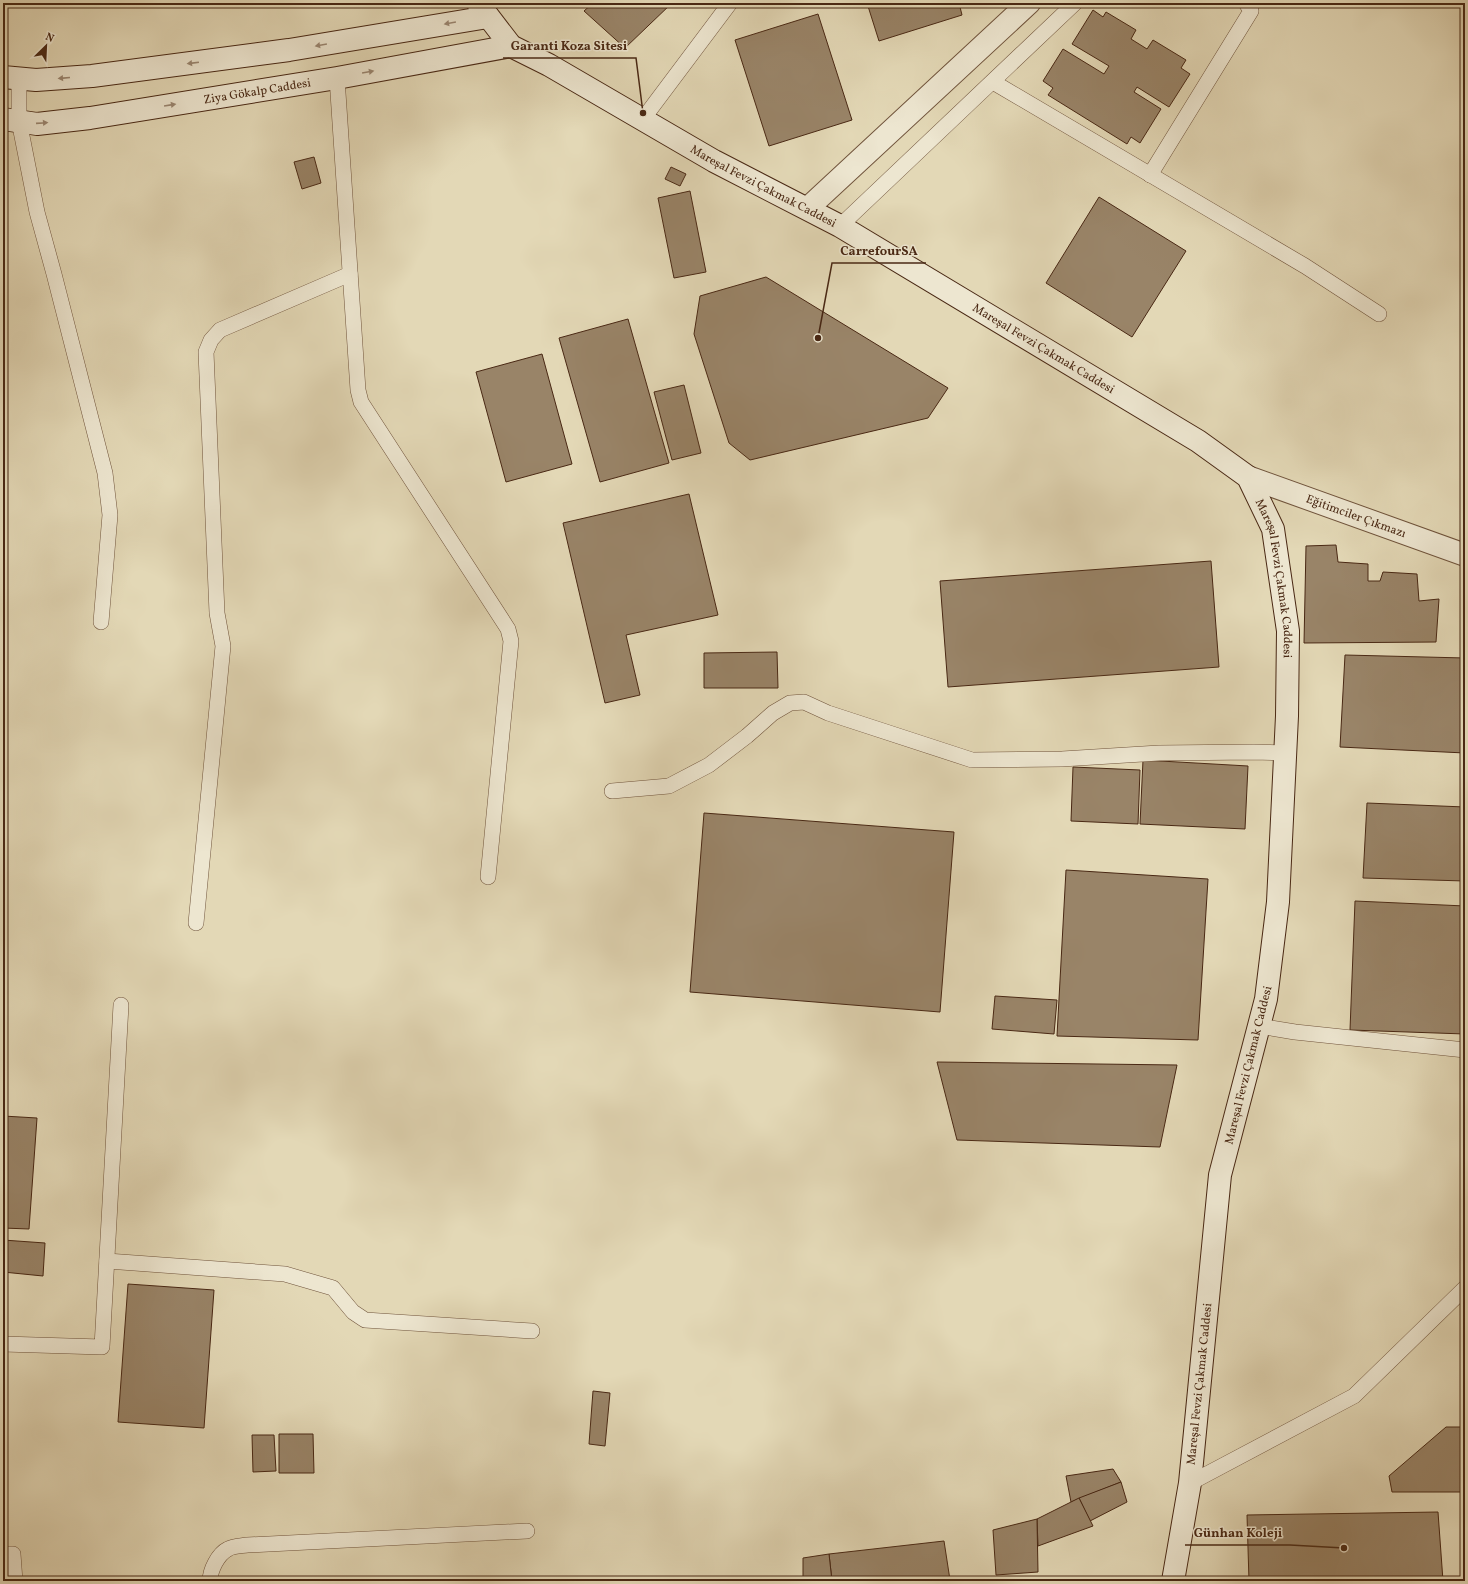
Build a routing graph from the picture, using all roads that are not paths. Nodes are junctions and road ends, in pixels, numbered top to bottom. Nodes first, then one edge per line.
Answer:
1 (730, 3) edge
2 (1029, 3) edge
3 (1076, 3) edge
4 (1246, 3) edge
5 (483, 10) edge
6 (511, 46) junction
7 (11, 78) edge
8 (337, 78) junction
9 (992, 82) junction
10 (11, 120) edge
11 (643, 120) junction
12 (1150, 175) junction
13 (808, 208) junction
14 (840, 226) junction
15 (350, 274) junction
16 (1379, 314) dead end
17 (1248, 477) junction
18 (1465, 555) edge
19 (101, 622) dead end
20 (1285, 753) junction
21 (612, 792) dead end
22 (488, 877) dead end
23 (196, 923) dead end
24 (121, 1005) dead end
25 (1259, 1026) junction
26 (1465, 1050) edge
27 (107, 1261) junction
28 (1465, 1288) edge
29 (532, 1331) dead end
30 (3, 1344) edge
31 (1190, 1483) junction
32 (527, 1531) dead end
33 (3, 1554) edge
34 (14, 1581) edge
35 (210, 1581) edge
36 (1173, 1581) edge

1 - 11 lane
2 - 13 street
3 - 9 lane
4 - 12 lane
5 - 6 street, Mareşal Fevzi Çakmak Caddesi
5 -> 7 street
8 -> 6 street, Ziya Gökalp Caddesi
6 - 11 street, Mareşal Fevzi Çakmak Caddesi
7 - 10 lane
10 -> 8 street, Ziya Gökalp Caddesi
8 - 15 lane
9 - 12 lane
9 - 14 lane
10 - 19 lane
11 - 13 street, Mareşal Fevzi Çakmak Caddesi
12 - 16 lane
13 - 14 street, Mareşal Fevzi Çakmak Caddesi
14 - 17 street, Mareşal Fevzi Çakmak Caddesi
15 - 22 lane
15 - 23 lane
17 - 18 street, Eğitimciler Çıkmazı
17 - 20 street, Mareşal Fevzi Çakmak Caddesi
20 - 21 lane
20 - 25 street, Mareşal Fevzi Çakmak Caddesi
24 - 27 lane
25 - 26 lane
25 - 31 street, Mareşal Fevzi Çakmak Caddesi
27 - 29 lane
27 - 30 lane
28 - 31 lane
31 - 36 street, Mareşal Fevzi Çakmak Caddesi
32 - 35 lane
33 - 34 lane

